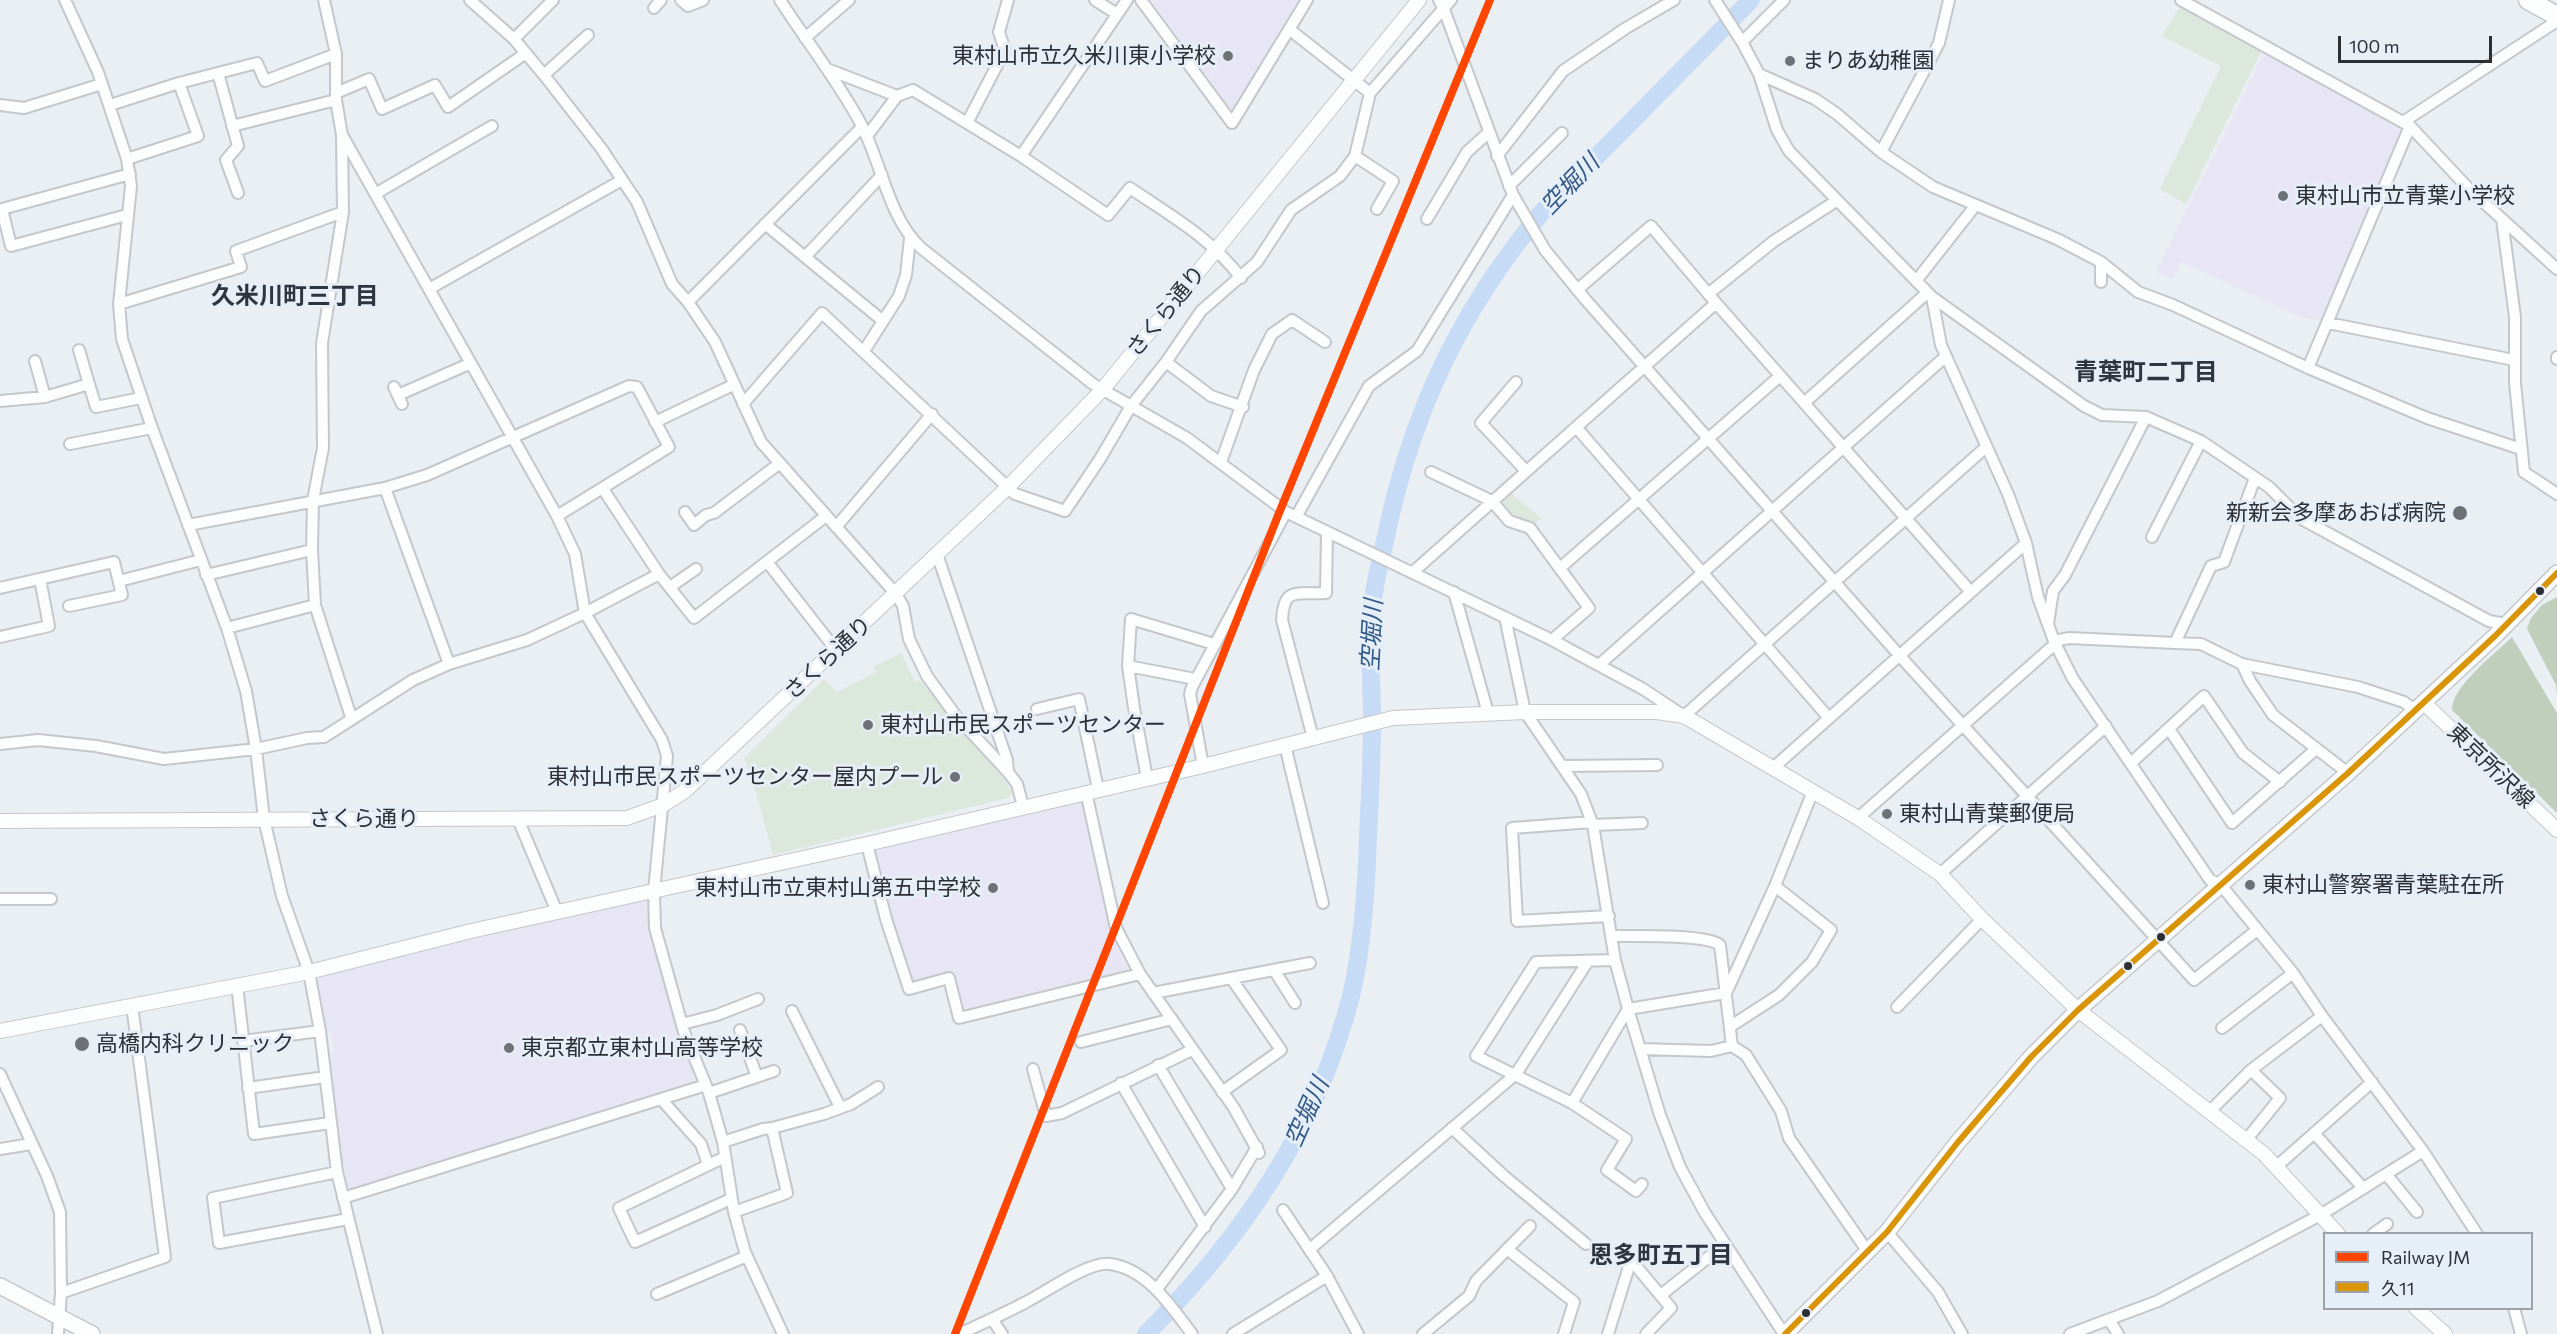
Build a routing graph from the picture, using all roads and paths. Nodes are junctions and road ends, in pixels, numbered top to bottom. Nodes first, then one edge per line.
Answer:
1 (65, 0) edge
2 (324, 0) edge
3 (470, 0) edge
4 (553, 0) edge
5 (681, 0) edge
6 (703, 0) edge
7 (780, 0) edge
8 (849, 0) edge
9 (1008, 0) edge
10 (1095, 0) edge
11 (1127, 0) edge
12 (1141, 0) edge
13 (1307, 0) edge
14 (1419, 0) edge
15 (1674, 0) edge
16 (1784, 0) edge
17 (1949, 0) edge
18 (2181, 0) edge
19 (1716, 1) edge
20 (2533, 1) edge
21 (1444, 2) edge
22 (1117, 14) junction
23 (2557, 19) edge
24 (1289, 29) junction
25 (588, 35) dead end
26 (805, 38) junction
27 (514, 39) junction
28 (1741, 40) junction
29 (526, 53) junction
30 (336, 54) junction
31 (827, 68) junction
32 (218, 73) junction
33 (1759, 74) junction
34 (544, 75) junction
35 (1353, 82) junction
36 (179, 83) junction
37 (102, 84) junction
38 (1370, 93) junction
39 (336, 96) junction
40 (897, 96) junction
41 (0, 105) edge
42 (110, 105) junction
43 (967, 123) junction
44 (2407, 124) junction
45 (232, 126) junction
46 (492, 126) dead end
47 (864, 131) junction
48 (1488, 133) junction
49 (1562, 133) dead end
50 (342, 135) junction
51 (1881, 153) junction
52 (1021, 156) junction
53 (1355, 156) junction
54 (1497, 156) junction
55 (127, 159) junction
56 (130, 174) junction
57 (882, 176) junction
58 (622, 180) junction
59 (1511, 190) junction
60 (238, 193) dead end
61 (375, 194) junction
62 (1836, 201) junction
63 (1975, 206) junction
64 (1377, 209) dead end
65 (344, 212) junction
66 (127, 215) junction
67 (1427, 219) dead end
68 (2502, 219) junction
69 (765, 224) junction
70 (910, 238) junction
71 (1216, 249) junction
72 (805, 257) junction
73 (2101, 262) junction
74 (2557, 269) edge
75 (1241, 278) junction
76 (1916, 281) junction
77 (2101, 282) dead end
78 (429, 289) junction
79 (1577, 290) junction
80 (1708, 294) junction
81 (1930, 295) junction
82 (688, 302) junction
83 (1716, 303) junction
84 (119, 304) junction
85 (883, 321) junction
86 (2328, 323) junction
87 (1325, 342) dead end
88 (79, 350) dead end
89 (864, 351) junction
90 (1945, 357) junction
91 (2514, 360) junction
92 (35, 361) dead end
93 (1166, 362) junction
94 (469, 364) junction
95 (1645, 366) junction
96 (2308, 368) junction
97 (1780, 376) junction
98 (1516, 382) dead end
99 (89, 384) junction
100 (734, 385) junction
101 (1103, 389) junction
102 (398, 396) dead end
103 (45, 397) junction
104 (141, 398) junction
105 (0, 401) edge
106 (1804, 403) junction
107 (743, 404) junction
108 (1131, 406) junction
109 (1243, 407) junction
110 (932, 414) junction
111 (2146, 417) junction
112 (655, 422) junction
113 (1576, 427) junction
114 (152, 428) junction
115 (512, 438) junction
116 (1709, 438) junction
117 (2201, 441) junction
118 (70, 444) dead end
119 (1844, 447) junction
120 (1986, 447) junction
121 (2521, 449) junction
122 (1221, 462) junction
123 (780, 463) junction
124 (1526, 471) junction
125 (1431, 472) dead end
126 (2255, 478) junction
127 (385, 488) junction
128 (1007, 488) junction
129 (603, 489) junction
130 (2557, 494) edge
131 (1639, 499) junction
132 (313, 500) junction
133 (1492, 501) junction
134 (1772, 511) junction
135 (685, 512) dead end
136 (1291, 515) junction
137 (557, 516) junction
138 (826, 516) junction
139 (1906, 518) junction
140 (188, 525) junction
141 (836, 527) junction
142 (1327, 532) junction
143 (2152, 537) dead end
144 (2026, 543) junction
145 (312, 550) junction
146 (937, 554) junction
147 (201, 560) junction
148 (768, 563) junction
149 (1560, 568) junction
150 (696, 569) dead end
151 (1413, 572) junction
152 (1703, 572) junction
153 (2557, 573) edge
154 (660, 574) junction
155 (206, 575) junction
156 (40, 579) junction
157 (119, 581) junction
158 (1835, 581) junction
159 (670, 587) junction
160 (0, 588) edge
161 (1970, 591) junction
162 (1454, 592) junction
163 (896, 594) junction
164 (315, 605) junction
165 (69, 606) dead end
166 (585, 613) junction
167 (1505, 617) junction
168 (2048, 624) junction
169 (2506, 624) junction
170 (227, 628) junction
171 (0, 636) edge
172 (1552, 640) junction
173 (2054, 643) junction
174 (2175, 643) junction
175 (1215, 644) junction
176 (1765, 644) junction
177 (836, 650) junction
178 (1899, 655) junction
179 (449, 664) junction
180 (2242, 664) junction
181 (1599, 665) junction
182 (1128, 666) junction
183 (1195, 679) junction
184 (2420, 707) junction
185 (1037, 710) dead end
186 (1525, 712) junction
187 (1488, 713) junction
188 (1684, 716) junction
189 (351, 717) junction
190 (1828, 717) junction
191 (1963, 724) junction
192 (2106, 726) junction
193 (2169, 729) junction
194 (1313, 738) junction
195 (0, 744) edge
196 (1285, 745) junction
197 (256, 748) junction
198 (2316, 749) junction
199 (2131, 763) junction
200 (1657, 765) dead end
201 (1203, 766) junction
202 (1562, 766) junction
203 (1773, 768) junction
204 (1008, 772) junction
205 (2348, 773) junction
206 (1147, 778) junction
207 (2280, 782) junction
208 (1092, 790) junction
209 (1813, 791) junction
210 (2026, 797) junction
211 (663, 805) junction
212 (1023, 806) junction
213 (1858, 818) junction
214 (264, 819) junction
215 (518, 819) junction
216 (0, 821) edge
217 (1593, 823) junction
218 (1642, 824) dead end
219 (2557, 830) edge
220 (867, 844) junction
221 (1940, 874) junction
222 (2220, 884) junction
223 (1775, 886) junction
224 (654, 891) junction
225 (51, 899) dead end
226 (0, 900) edge
227 (1323, 903) dead end
228 (557, 912) junction
229 (1609, 916) junction
230 (1982, 919) junction
231 (2257, 930) junction
232 (1612, 936) junction
233 (2156, 941) junction
234 (1615, 960) junction
235 (1588, 961) junction
236 (1310, 963) dead end
237 (1274, 970) junction
238 (309, 972) junction
239 (1140, 974) junction
240 (2293, 974) junction
241 (1231, 978) junction
242 (237, 985) junction
243 (1153, 993) junction
244 (1726, 993) junction
245 (758, 999) dead end
246 (1295, 1003) dead end
247 (132, 1005) junction
248 (1897, 1007) dead end
249 (1628, 1009) junction
250 (2078, 1010) junction
251 (792, 1011) dead end
252 (2322, 1016) junction
253 (1172, 1019) junction
254 (682, 1024) junction
255 (1731, 1026) junction
256 (2222, 1028) dead end
257 (740, 1030) dead end
258 (320, 1031) junction
259 (0, 1032) edge
260 (243, 1041) junction
261 (1081, 1042) dead end
262 (1732, 1046) junction
263 (1640, 1049) junction
264 (1192, 1050) junction
265 (1158, 1065) junction
266 (1033, 1069) dead end
267 (2251, 1070) junction
268 (774, 1071) dead end
269 (0, 1074) edge
270 (1516, 1074) junction
271 (325, 1077) junction
272 (758, 1077) junction
273 (2372, 1082) junction
274 (1121, 1083) junction
275 (878, 1087) dead end
276 (249, 1088) junction
277 (708, 1089) junction
278 (1222, 1092) junction
279 (661, 1099) junction
280 (1572, 1103) junction
281 (840, 1107) junction
282 (2210, 1111) junction
283 (330, 1123) junction
284 (772, 1128) junction
285 (1452, 1128) junction
286 (2314, 1134) junction
287 (2247, 1140) junction
288 (723, 1142) junction
289 (31, 1144) junction
290 (0, 1149) edge
291 (2422, 1151) junction
292 (724, 1157) junction
293 (708, 1165) junction
294 (2277, 1166) junction
295 (336, 1172) junction
296 (2386, 1174) junction
297 (1642, 1184) dead end
298 (2363, 1188) junction
299 (1232, 1189) junction
300 (343, 1198) junction
301 (731, 1199) junction
302 (1283, 1210) dead end
303 (734, 1212) junction
304 (2416, 1212) dead end
305 (2322, 1214) junction
306 (348, 1219) junction
307 (2387, 1224) dead end
308 (1530, 1226) dead end
309 (1205, 1227) junction
310 (1887, 1232) junction
311 (2337, 1232) edge
312 (2375, 1232) edge
313 (2475, 1232) edge
314 (1586, 1244) dead end
315 (1725, 1244) junction
316 (1310, 1249) junction
317 (1507, 1249) junction
318 (1868, 1252) junction
319 (747, 1256) junction
320 (1327, 1276) junction
321 (0, 1286) edge
322 (1158, 1290) junction
323 (61, 1293) junction
324 (657, 1294) dead end
325 (1661, 1295) junction
326 (2418, 1310) edge
327 (2515, 1310) edge
328 (60, 1317) junction
329 (992, 1318) junction
330 (2109, 1320) junction
331 (1189, 1330) edge
332 (58, 1334) edge
333 (92, 1334) edge
334 (377, 1334) edge
335 (783, 1334) edge
336 (959, 1334) edge
337 (1002, 1334) edge
338 (1233, 1334) edge
339 (1358, 1334) edge
340 (1422, 1334) edge
341 (1564, 1334) edge
342 (1608, 1334) edge
343 (1646, 1334) edge
344 (1785, 1334) edge
345 (1962, 1334) edge
346 (2070, 1334) edge
347 (2118, 1334) edge
348 (2445, 1334) edge
349 (2521, 1334) edge

1 - 37 street
2 - 30 street
3 - 27 street
4 - 27 street
5 - 6 street
7 - 26 street
8 - 26 street
9 - 43 street
10 - 22 street
11 - 22 street
12 - 24 street
13 - 24 street
14 - 35 street, さくら通り
15 - 54 street
16 - 28 street
17 - 51 street
18 - 44 street
19 - 28 street
20 - 23 main road
21 - 38 street
21 - 48 street
22 - 52 street
23 - 44 street
24 - 35 street
25 - 34 street
26 - 31 street
27 - 29 street
28 - 33 street
29 - 34 street
29 - 39 street
30 - 32 street
30 - 39 street
31 - 40 street
31 - 47 street
32 - 36 street
32 - 45 street
33 - 51 street
33 - 62 street
34 - 58 street
35 - 38 street
35 - 71 street, さくら通り
36 - 42 street
36 - 55 street
37 - 41 street
37 - 42 street
38 - 53 street
39 - 45 street
39 - 50 street
40 - 43 street
40 - 47 street
42 - 55 street
43 - 52 street
44 - 68 street
44 - 86 street
45 - 60 street
46 - 61 street
47 - 57 street
47 - 69 street
48 - 54 street
48 - 67 street
49 - 59 street
50 - 61 street
50 - 65 street
51 - 63 street
52 - 71 street
53 - 64 street
53 - 75 street
54 - 59 street
55 - 56 street
56 - 66 street
56 - 66 street
57 - 70 street
57 - 72 street
58 - 78 street
58 - 82 street
59 - 79 street
59 - 136 street
61 - 78 street
62 - 76 street
62 - 80 street
63 - 73 street
63 - 76 street
65 - 84 street
65 - 132 street
66 - 84 street
68 - 74 street
68 - 91 street
69 - 72 street
69 - 82 street
70 - 85 street
70 - 101 street
71 - 75 street
71 - 101 street, さくら通り
72 - 85 street
73 - 77 street
73 - 96 street
75 - 93 street
76 - 81 street
78 - 94 street
79 - 80 street
79 - 95 street
80 - 83 street
81 - 90 street
81 - 106 street
81 - 111 street
82 - 100 street
83 - 95 street
83 - 97 street
84 - 104 street
85 - 89 street
86 - 91 street
86 - 96 street
87 - 109 street
88 - 99 street
89 - 107 street
89 - 110 street
90 - 119 street
90 - 120 street
91 - 121 street
92 - 103 street
93 - 108 street
93 - 109 street
94 - 102 street
94 - 115 street
95 - 113 street
95 - 116 street
96 - 121 street
97 - 106 street
97 - 116 street
98 - 124 street
99 - 103 street
99 - 104 street
100 - 107 street
100 - 112 street
101 - 108 street
101 - 128 street, さくら通り
103 - 105 street
104 - 114 street
106 - 119 street
107 - 123 street
108 - 122 street
108 - 128 street
109 - 122 street
110 - 128 street
110 - 141 street
111 - 117 street
111 - 168 street
112 - 115 street
112 - 129 street
113 - 124 street
113 - 131 street
114 - 118 street
114 - 140 street
115 - 127 street
115 - 137 street
116 - 131 street
116 - 134 street
117 - 126 street
117 - 143 street
119 - 134 street
119 - 139 street
120 - 139 street
120 - 144 street
121 - 130 street
122 - 136 street
123 - 135 street
123 - 138 street
124 - 133 street
125 - 133 street
126 - 169 street
126 - 174 street
127 - 132 street
127 - 179 street
128 - 146 street, さくら通り
129 - 137 street
129 - 154 street
131 - 149 street
131 - 152 street
132 - 140 street
132 - 145 street
133 - 149 street
133 - 151 street
134 - 152 street
134 - 158 street
136 - 142 street
136 - 175 street
137 - 166 street
138 - 141 street
138 - 148 street
139 - 158 street
139 - 161 street
140 - 147 street
141 - 163 street
142 - 151 street
142 - 194 street
144 - 161 street
144 - 168 street
145 - 155 street
145 - 164 street
146 - 163 street, さくら通り
146 - 204 street
147 - 155 street
147 - 157 street
148 - 159 street
148 - 177 street
149 - 172 street
150 - 159 street
151 - 162 street
152 - 176 street
152 - 181 street
153 - 169 main road
154 - 159 street
154 - 166 street
155 - 170 street
156 - 157 street
156 - 160 street
156 - 171 street
157 - 165 street
158 - 176 street
158 - 178 street
161 - 178 street
162 - 167 street
162 - 187 street
163 - 177 street, さくら通り
163 - 204 street
164 - 170 street
164 - 189 street
166 - 179 street
166 - 211 street
167 - 172 street
167 - 186 street
168 - 173 street
169 - 184 main road
170 - 197 street
172 - 181 street
173 - 174 street
173 - 191 street
173 - 192 street
174 - 180 street
175 - 182 street
175 - 183 street
176 - 188 street
176 - 190 street
177 - 211 street, さくら通り
178 - 190 street
178 - 191 street
179 - 189 street
180 - 184 street
180 - 198 street
181 - 188 street
182 - 183 street
182 - 206 street
183 - 201 street
184 - 205 main road
184 - 219 street, 東京所沢線
185 - 208 street
186 - 187 street
186 - 188 street
186 - 202 street
187 - 194 street
188 - 203 street
189 - 197 street
190 - 203 street
191 - 210 street
191 - 213 street
192 - 199 street
192 - 210 street
193 - 199 street
193 - 207 street
193 - 207 street
194 - 196 street
195 - 197 street
196 - 201 street
196 - 227 street
197 - 214 street
198 - 205 street
198 - 207 street
199 - 222 street
200 - 202 street
201 - 206 street
202 - 217 street
203 - 209 street
204 - 212 street
205 - 222 main road
206 - 208 street
208 - 212 street
208 - 239 street
209 - 213 street
209 - 223 street
210 - 221 street
210 - 233 street
211 - 215 street, さくら通り
211 - 224 street
212 - 220 street
213 - 221 street
214 - 215 street, さくら通り
214 - 216 street, さくら通り
214 - 238 street
215 - 228 street
217 - 218 street
217 - 229 street
217 - 229 street
220 - 224 street
220 - 239 street
221 - 230 street
222 - 231 street
222 - 233 main road
223 - 244 street
223 - 255 street
224 - 228 street
224 - 254 street
225 - 226 street
228 - 238 street
229 - 232 street
230 - 248 street
230 - 250 street
231 - 233 street
231 - 240 street
232 - 234 street
232 - 244 street
233 - 250 main road
234 - 235 street
234 - 249 street
235 - 270 street
235 - 270 street
236 - 237 street
237 - 241 street
237 - 246 street
238 - 242 street
238 - 258 street
239 - 243 street
240 - 252 street
240 - 256 street
241 - 243 street
241 - 278 street
242 - 247 street
242 - 260 street
243 - 253 street
244 - 249 street
244 - 255 street
245 - 254 street
247 - 259 street
247 - 323 street
249 - 263 street
249 - 280 street
250 - 282 street
250 - 310 main road
251 - 281 street
252 - 267 street
252 - 273 street
253 - 261 street
253 - 264 street
254 - 277 street
255 - 262 street
257 - 272 street
258 - 260 street
258 - 271 street
260 - 276 street
262 - 263 street
262 - 318 street
263 - 315 street
264 - 265 street
264 - 278 street
265 - 274 street
265 - 299 street
266 - 274 street
267 - 282 street
267 - 287 street
268 - 272 street
269 - 289 street
270 - 280 street
270 - 285 street
271 - 276 street
271 - 283 street
272 - 277 street
273 - 286 street
273 - 291 street
274 - 309 street
275 - 281 street
276 - 283 street
277 - 279 street
277 - 288 street
278 - 299 street
279 - 293 street
279 - 300 street
280 - 297 street
281 - 284 street
282 - 287 street
283 - 295 street
284 - 288 street
284 - 303 street
285 - 314 street
285 - 316 street
286 - 294 street
286 - 298 street
287 - 294 street
288 - 292 street
289 - 290 street
289 - 323 street
291 - 296 street
291 - 313 street
292 - 293 street
292 - 301 street
293 - 301 street
294 - 305 street
295 - 300 street
295 - 306 street
296 - 298 street
296 - 304 street
298 - 305 street
299 - 309 street
300 - 306 street
301 - 303 street
302 - 316 street
303 - 319 street
305 - 311 street
305 - 330 street
306 - 334 street
307 - 312 street
308 - 317 street
309 - 322 street
310 - 318 main road
310 - 345 street
315 - 325 street
315 - 344 street
316 - 320 street
317 - 340 street
317 - 341 street
318 - 344 main road
319 - 324 street
319 - 335 street
320 - 338 street
320 - 339 street
321 - 328 main road
322 - 329 street
322 - 331 street
323 - 328 street
325 - 342 street
325 - 343 street
326 - 348 street
327 - 349 street
328 - 332 street
328 - 333 main road
329 - 336 street
329 - 337 street
330 - 346 street
330 - 347 street

